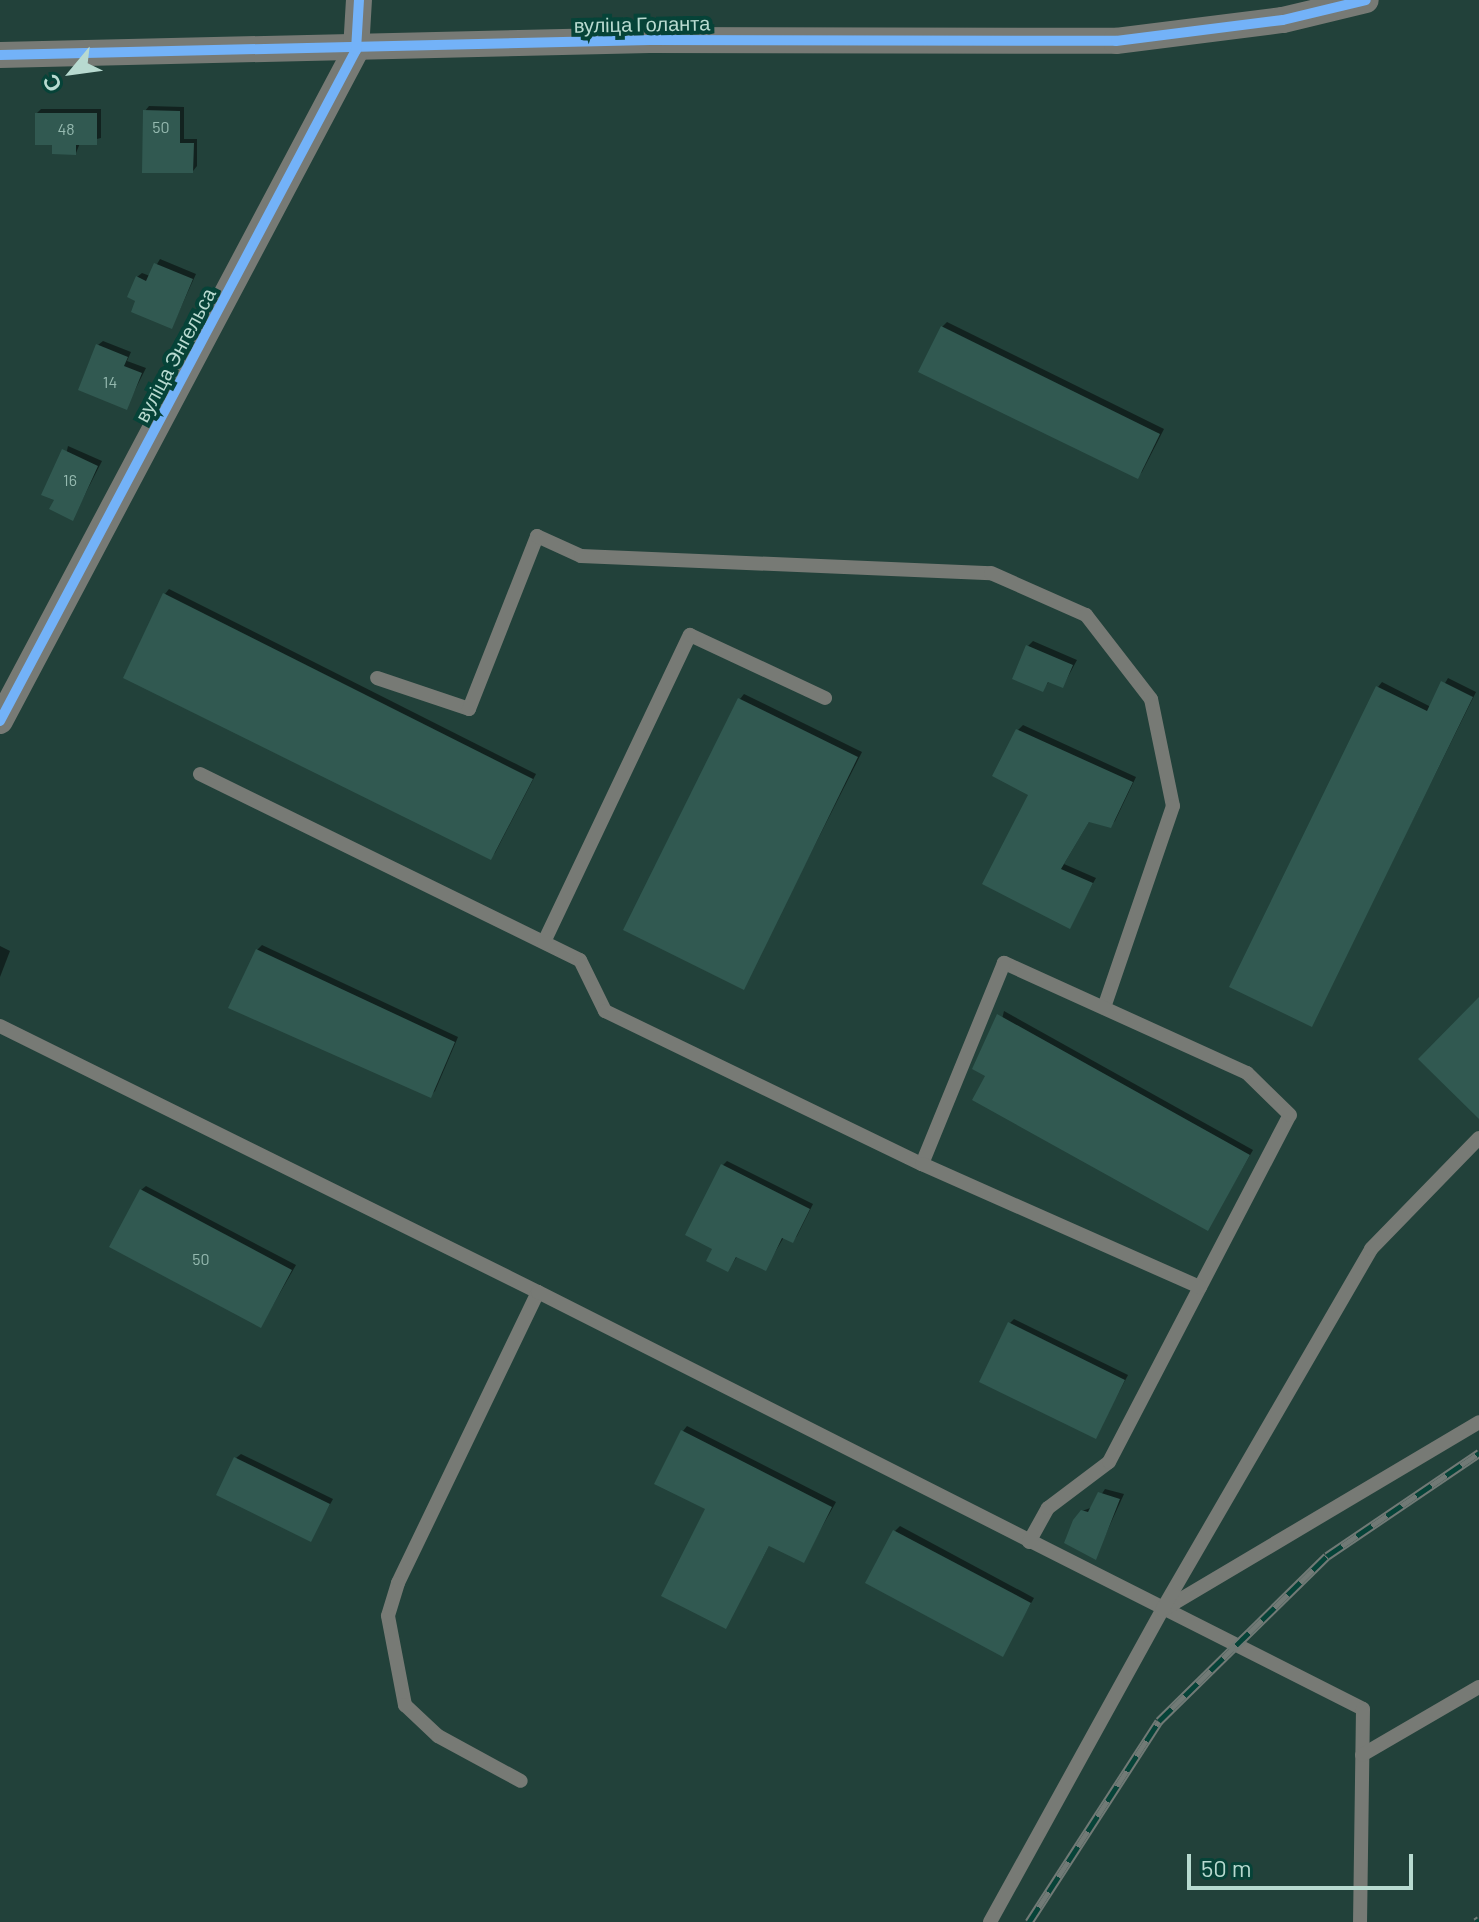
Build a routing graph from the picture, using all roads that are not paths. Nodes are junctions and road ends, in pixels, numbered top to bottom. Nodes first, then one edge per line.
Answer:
1 (359, 0) edge
2 (1366, 0) edge
3 (1283, 10) edge
4 (356, 50) junction
5 (0, 55) edge
6 (377, 678) dead end
7 (825, 698) dead end
8 (0, 721) edge
9 (200, 774) dead end
10 (544, 942) junction
11 (1104, 1008) junction
12 (0, 1026) edge
13 (1479, 1138) edge
14 (922, 1164) junction
15 (1200, 1287) junction
16 (538, 1292) junction
17 (1479, 1422) edge
18 (1029, 1542) junction
19 (1162, 1610) junction
20 (1479, 1687) edge
21 (1362, 1755) junction
22 (521, 1781) dead end
23 (990, 1922) edge
24 (1360, 1922) edge

1 - 4 street, вуліца Энгельса
2 - 3 street, вуліца Голанта
3 - 4 street, вуліца Голанта
4 - 5 street, вуліца Голанта
4 - 8 street, вуліца Энгельса
6 - 11 lane
7 - 10 lane
9 - 10 lane
10 - 14 lane
11 - 14 lane
11 - 15 lane
12 - 16 lane
13 - 19 lane
14 - 15 lane
15 - 18 lane
16 - 18 lane
16 - 22 lane
17 - 19 lane
18 - 19 lane
19 - 21 lane
19 - 23 lane
20 - 21 lane
21 - 24 lane

